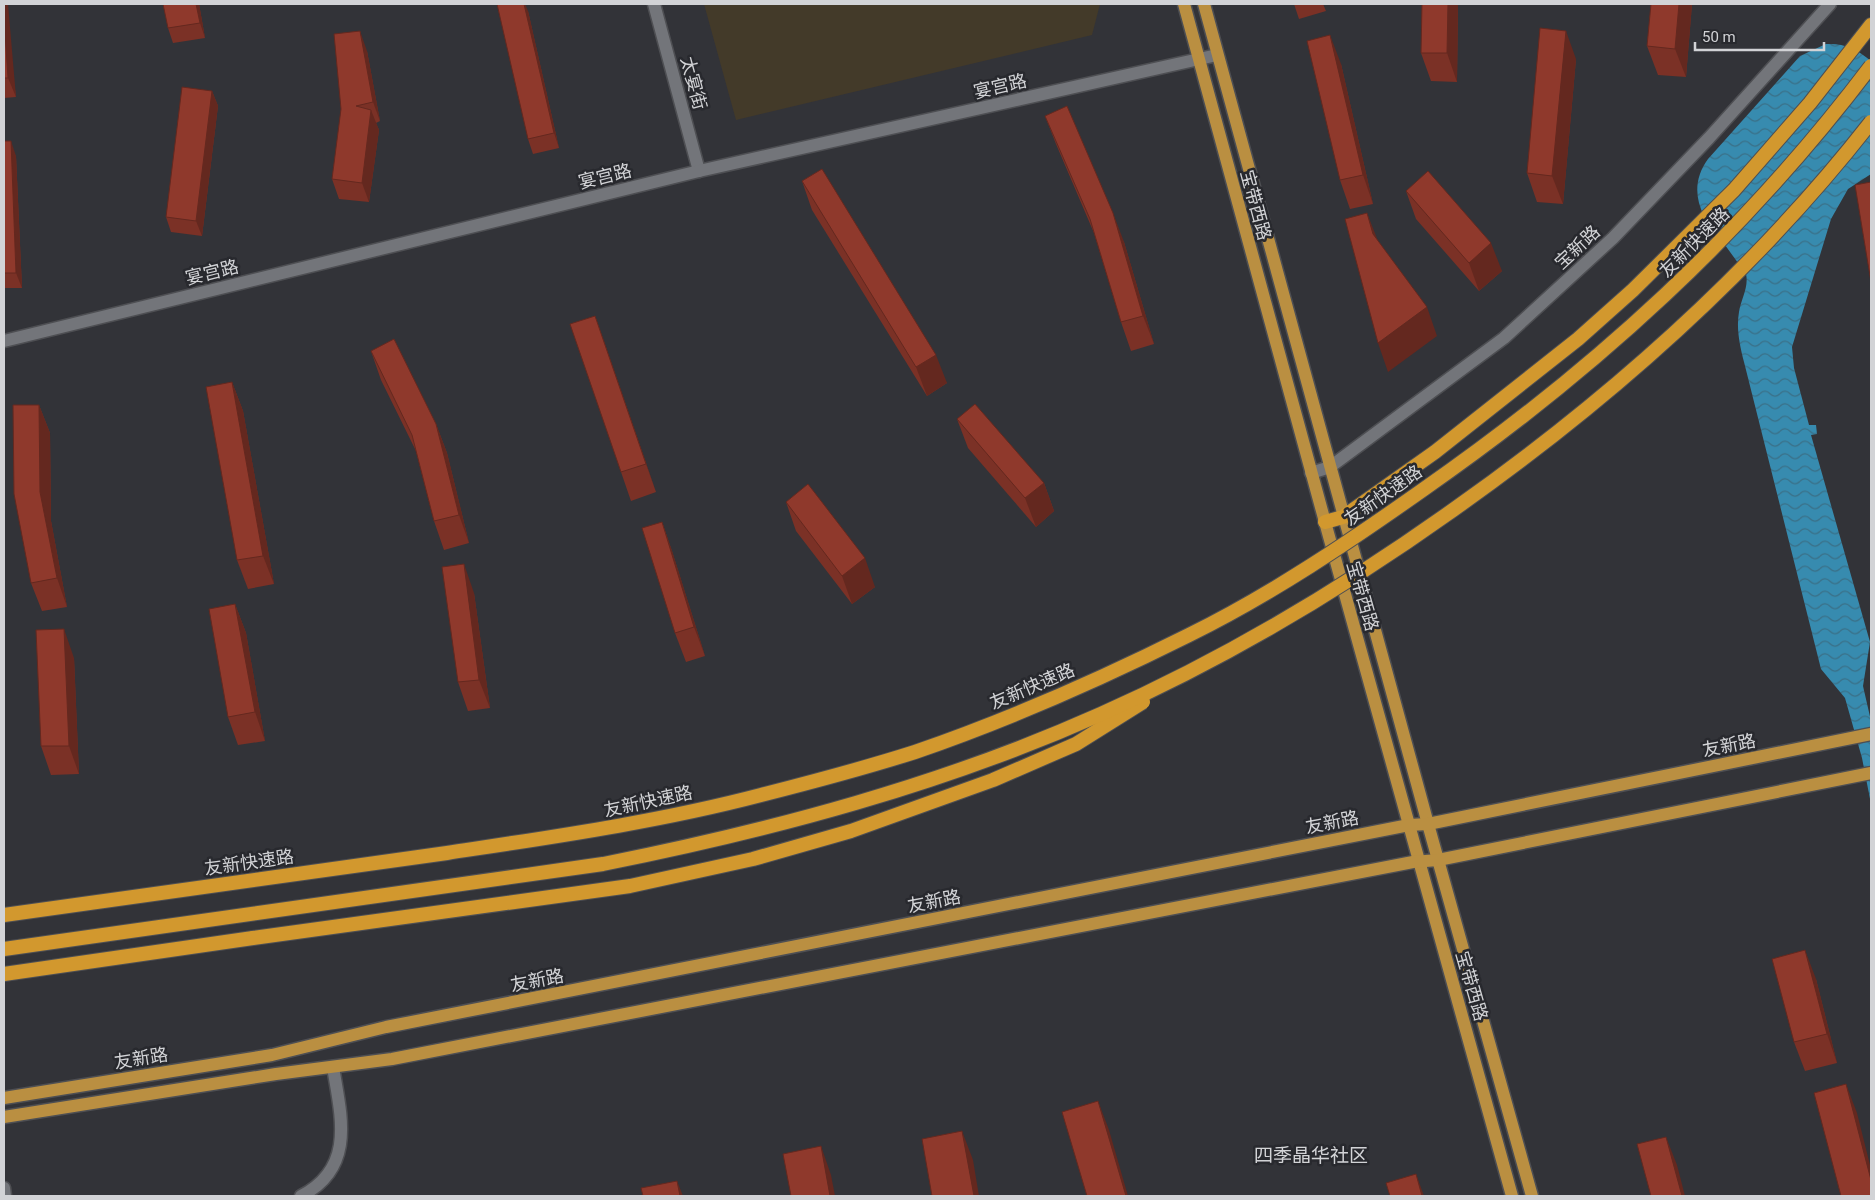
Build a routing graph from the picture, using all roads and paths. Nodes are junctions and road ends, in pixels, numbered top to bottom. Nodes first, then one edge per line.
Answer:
1 (654, 4) edge
2 (1184, 4) edge
3 (1204, 4) edge
4 (1830, 4) edge
5 (1871, 25) edge
6 (1217, 55) junction
7 (1198, 60) junction
8 (1871, 66) edge
9 (1871, 122) edge
10 (699, 171) junction
11 (4, 341) edge
12 (1330, 467) junction
13 (1311, 472) junction
14 (1343, 517) junction
15 (1325, 522) junction
16 (1206, 662) junction
17 (1871, 734) edge
18 (1871, 773) edge
19 (1428, 824) junction
20 (1409, 825) junction
21 (1438, 860) junction
22 (1419, 862) junction
23 (4, 915) edge
24 (4, 949) edge
25 (4, 974) edge
26 (333, 1067) junction
27 (4, 1098) edge
28 (4, 1117) edge
29 (4, 1188) edge
30 (5, 1196) edge
31 (301, 1196) edge
32 (1512, 1196) edge
33 (1532, 1196) edge

1 - 10 street, 太宴街
2 - 7 main road, 宝带西路
3 - 6 main road, 宝带西路
4 - 12 street, 宝新路
5 - 14 highway
6 - 7 street, 宴宫路
6 - 12 main road, 宝带西路
7 - 10 street, 宴宫路
7 - 13 main road, 宝带西路
8 - 23 highway, 友新快速路, bridge
9 - 16 highway, bridge
10 - 11 street, 宴宫路
12 - 13 street, 宝新路
12 - 14 main road, 宝带西路
13 - 15 main road, 宝带西路
14 - 15 highway
14 - 19 main road, 宝带西路
15 - 20 main road, 宝带西路
16 - 24 highway, bridge
16 - 25 highway, bridge
17 - 19 main road, 友新路
18 - 21 main road, 友新路
19 - 20 main road, 友新路
19 - 21 main road, 宝带西路
20 - 22 main road, 宝带西路
20 - 27 main road, 友新路
21 - 22 main road, 友新路
21 - 33 main road, 宝带西路
22 - 26 main road, 友新路
22 - 32 main road, 宝带西路
26 - 28 main road, 友新路
26 - 31 street
29 - 30 street

